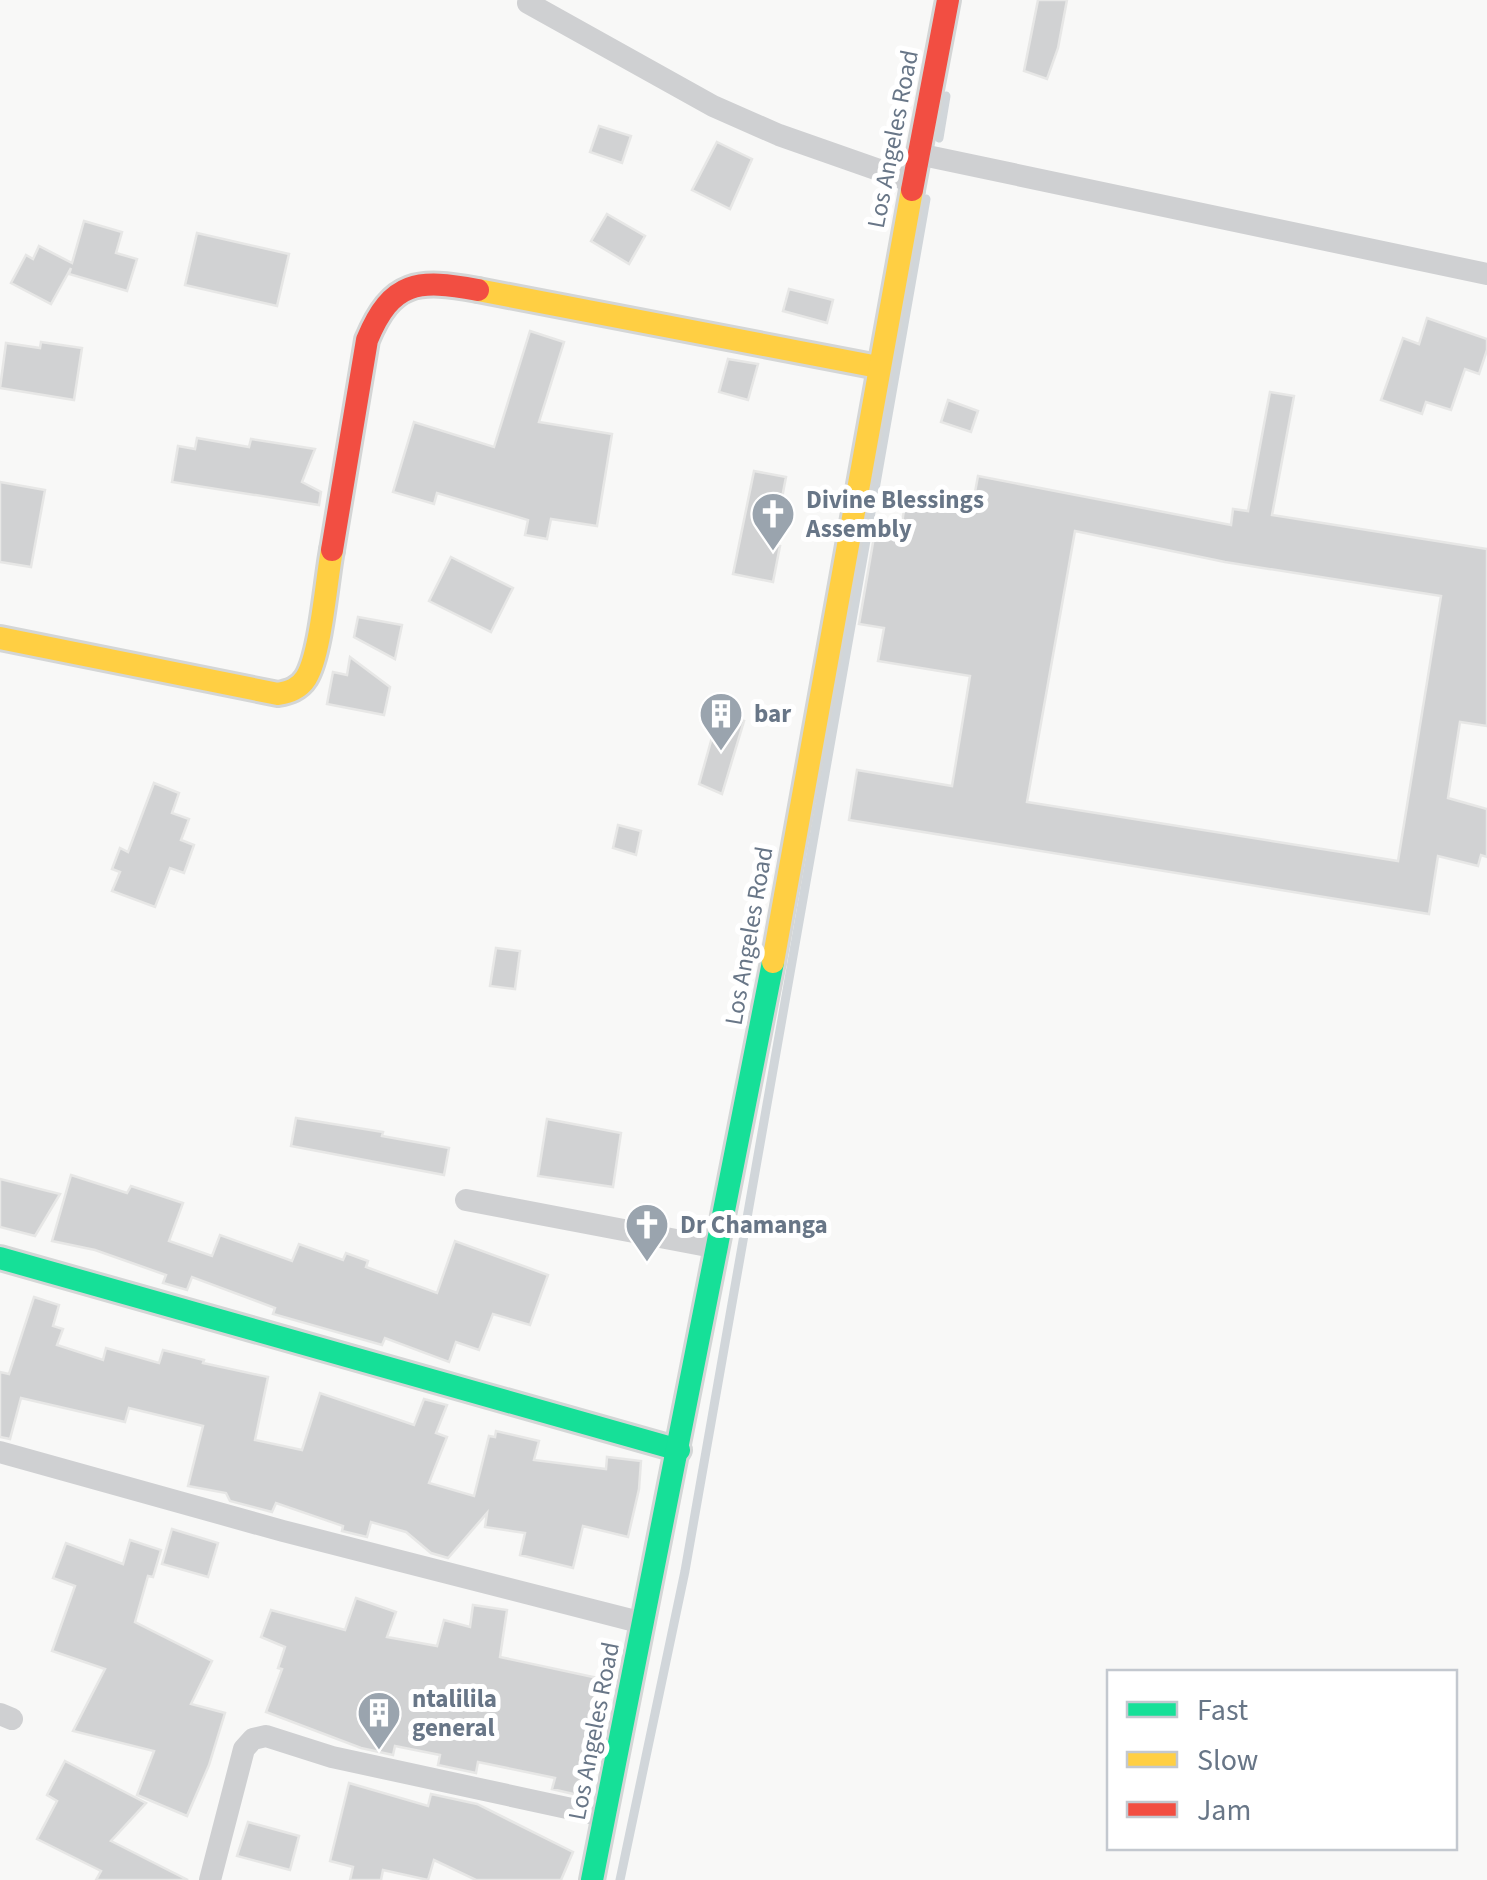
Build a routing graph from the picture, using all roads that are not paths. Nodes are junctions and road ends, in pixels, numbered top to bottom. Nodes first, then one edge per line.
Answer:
1 (948, 0) edge
2 (528, 3) dead end
3 (918, 154) junction
4 (913, 182) junction
5 (1487, 274) edge
6 (878, 368) junction
7 (0, 638) edge
8 (466, 1200) dead end
9 (718, 1248) junction
10 (0, 1258) edge
11 (679, 1450) junction
12 (0, 1452) edge
13 (643, 1623) junction
14 (604, 1816) junction
15 (210, 1880) edge
16 (592, 1880) edge

1 - 3 main road, Los Angeles Road
2 - 4 street
3 - 4 main road, Los Angeles Road
3 - 5 street
4 - 6 main road, Los Angeles Road
6 - 7 main road
6 - 9 main road, Los Angeles Road
8 - 9 street
9 - 11 main road, Los Angeles Road
10 - 11 main road
11 - 13 main road, Los Angeles Road
12 - 13 street
13 - 14 main road, Los Angeles Road
14 - 15 street
14 - 16 main road, Los Angeles Road

